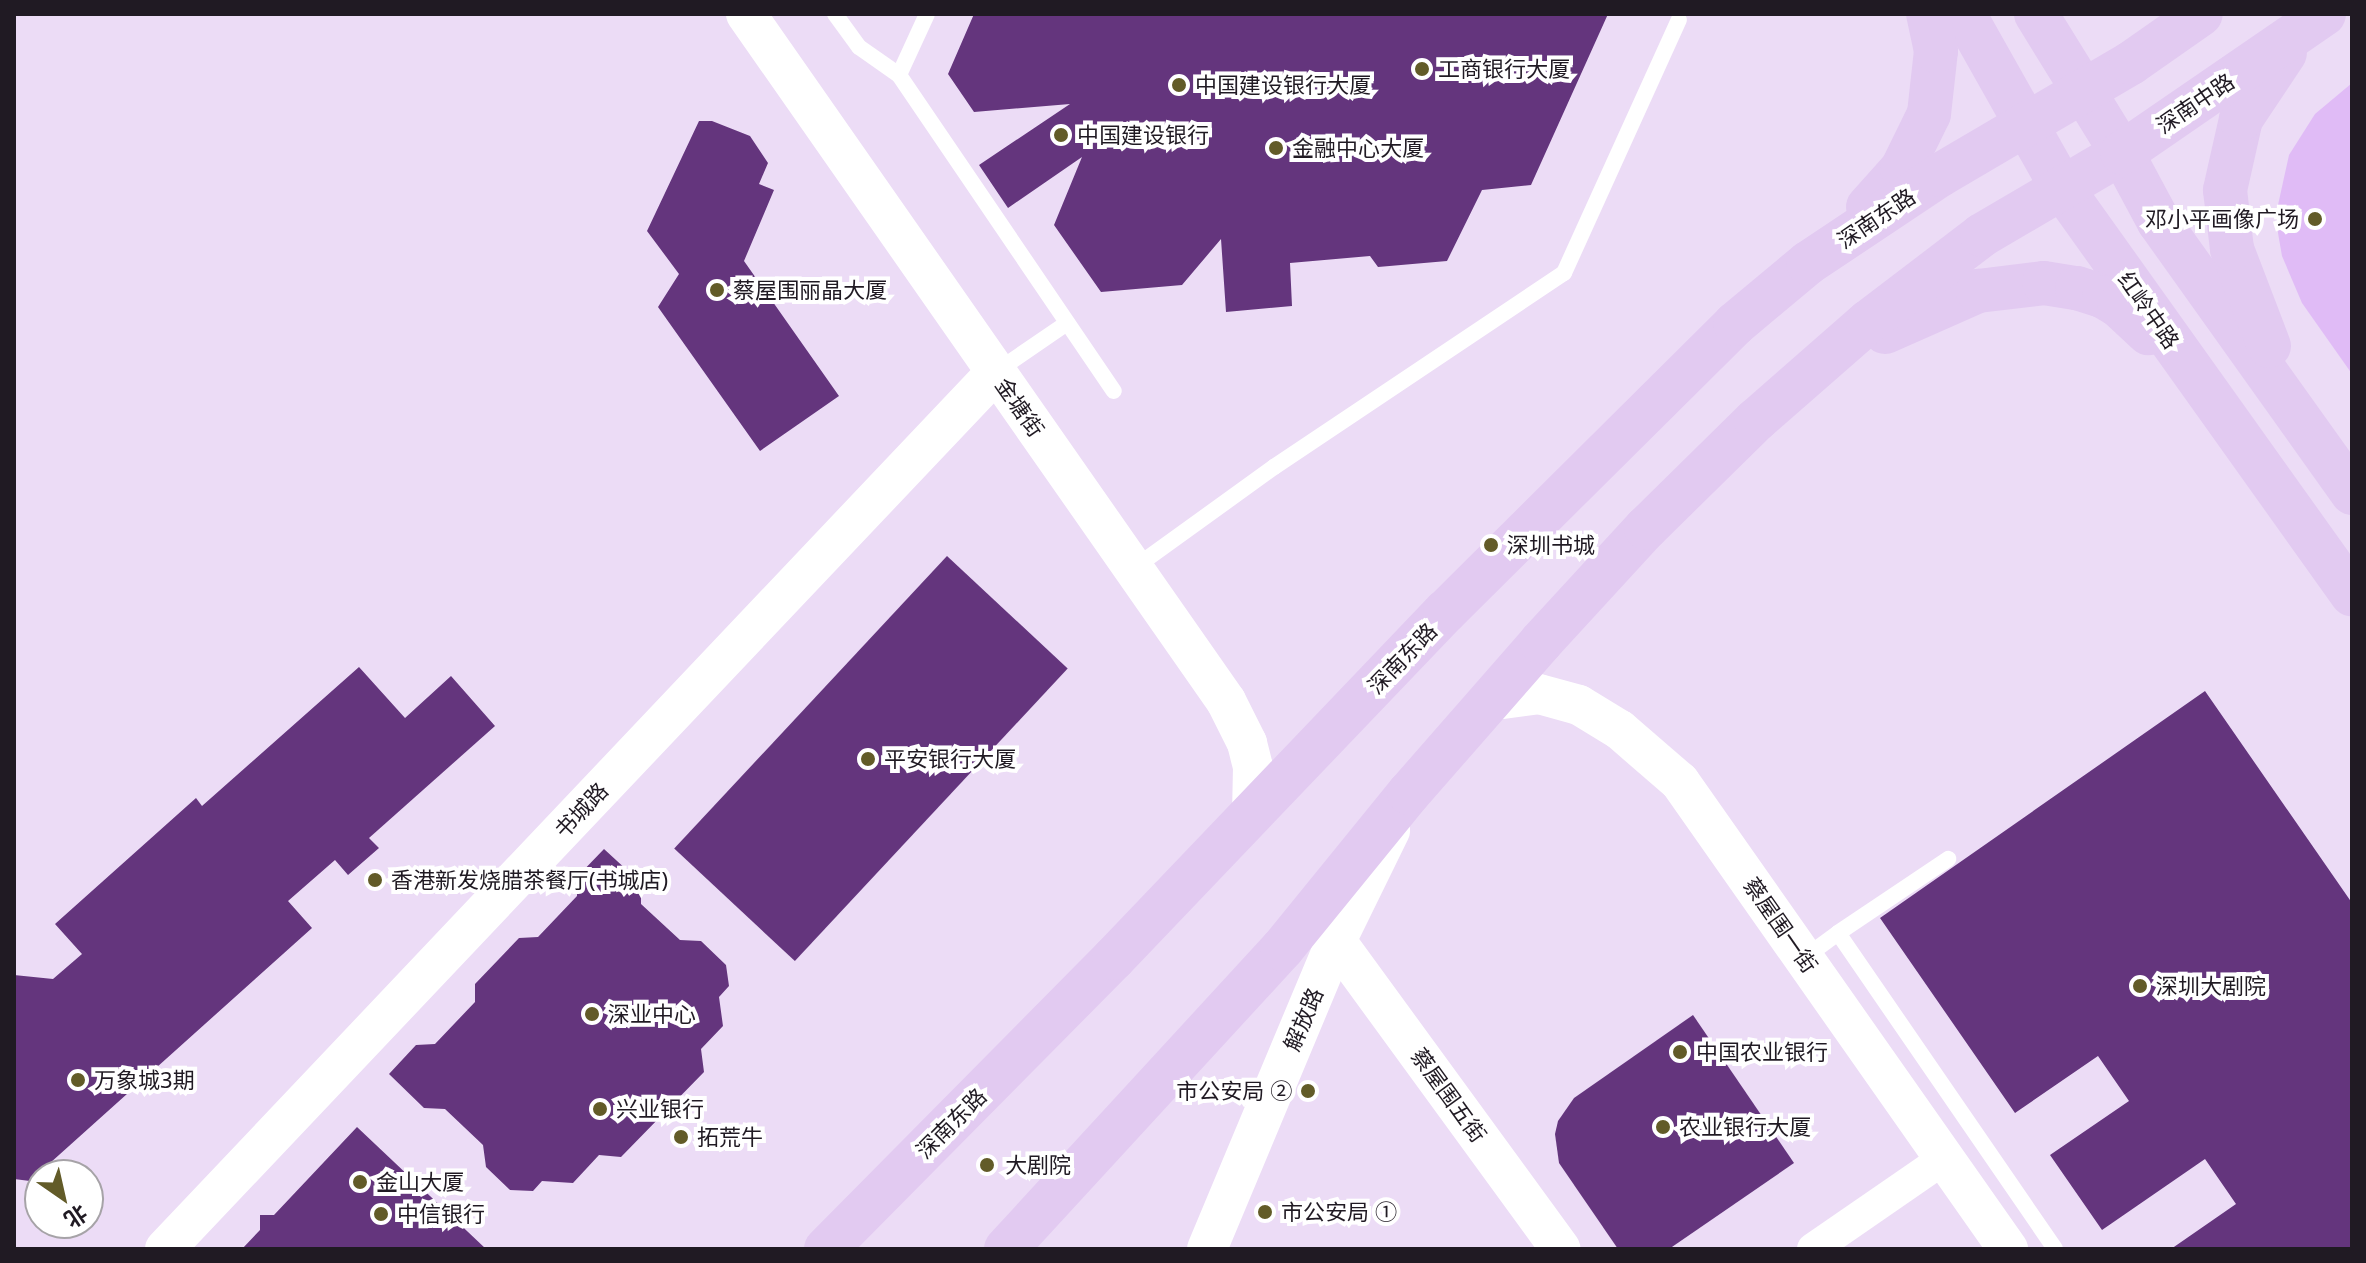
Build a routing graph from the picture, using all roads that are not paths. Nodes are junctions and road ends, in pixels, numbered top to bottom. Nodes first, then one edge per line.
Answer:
1 (746, 14) edge
2 (835, 14) edge
3 (927, 14) edge
4 (1928, 14) edge
5 (1964, 14) edge
6 (2036, 14) edge
7 (2201, 14) edge
8 (1679, 20) dead end
9 (2316, 20) edge
10 (899, 75) junction
11 (2084, 91) junction
12 (2026, 125) junction
13 (2122, 153) junction
14 (2062, 188) junction
15 (1808, 263) junction
16 (1067, 323) junction
17 (1812, 371) junction
18 (996, 372) junction
19 (1114, 391) dead end
20 (2297, 415) junction
21 (2255, 460) junction
22 (2352, 493) edge
23 (1133, 568) junction
24 (2352, 594) edge
25 (1488, 701) junction
26 (1409, 793) junction
27 (1252, 814) junction
28 (1948, 859) dead end
29 (1838, 933) junction
30 (1336, 941) junction
31 (1804, 958) junction
32 (1945, 1158) junction
33 (1207, 1248) edge
34 (165, 1249) edge
35 (826, 1249) edge
36 (1006, 1249) edge
37 (1561, 1249) edge
38 (1813, 1249) edge
39 (2008, 1249) edge
40 (2055, 1249) edge

1 - 18 street, 金塘街
2 - 10 lane
3 - 10 lane
4 - 15 main road
5 - 12 main road, 红岭中路
6 - 11 main road
7 - 11 main road
8 - 23 lane
9 - 13 main road, 深南中路
9 - 20 main road
10 - 16 lane
11 - 12 main road
11 - 13 main road
12 - 14 main road, 红岭中路
12 - 15 main road, 深南东路
13 - 14 main road, 深南中路
13 - 20 main road
14 - 17 main road
14 - 21 main road, 红岭中路
15 - 27 main road, 深南东路
16 - 18 lane
16 - 19 lane
17 - 21 main road
17 - 25 main road
18 - 23 street, 金塘街
18 - 34 street, 书城路
20 - 22 main road
21 - 24 main road, 红岭中路
23 - 27 street, 金塘街
25 - 26 main road
25 - 31 street, 蔡屋围一街
26 - 30 street, 解放路
26 - 36 main road
27 - 35 main road, 深南东路
28 - 29 lane
29 - 31 lane
29 - 40 lane
30 - 33 street, 解放路
30 - 37 street, 蔡屋围五街
31 - 32 street, 蔡屋围一街
32 - 38 street
32 - 39 street, 蔡屋围一街

